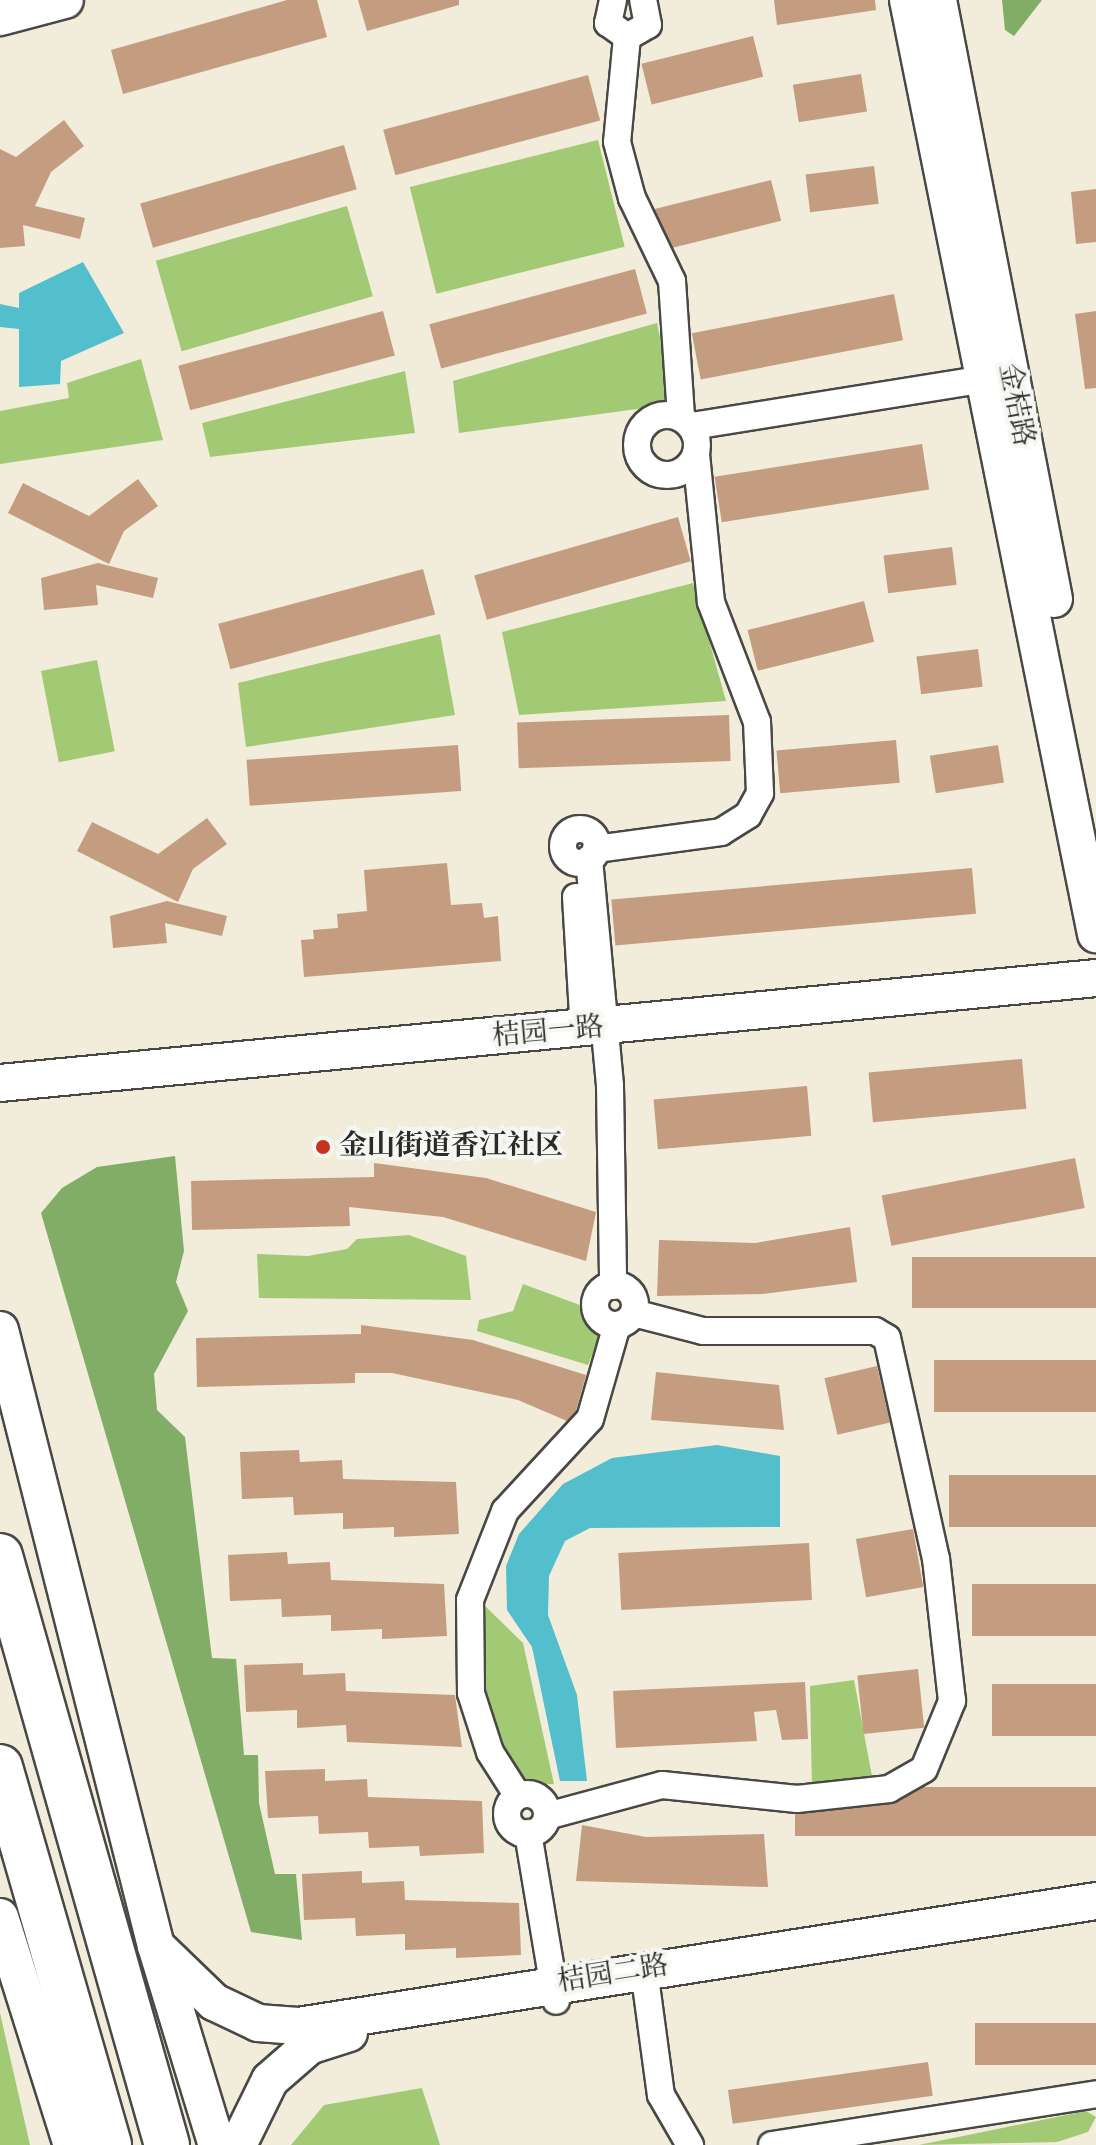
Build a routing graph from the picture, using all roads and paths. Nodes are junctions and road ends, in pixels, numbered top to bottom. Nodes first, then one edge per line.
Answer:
1 (65, 0) edge
2 (613, 0) edge
3 (643, 0) edge
4 (908, 0) edge
5 (938, 0) edge
6 (0, 17) edge
7 (627, 37) junction
8 (984, 379) junction
9 (686, 422) junction
10 (696, 455) junction
11 (1096, 809) edge
12 (1096, 934) edge
13 (1096, 978) edge
14 (595, 1029) junction
15 (0, 1083) edge
16 (626, 1319) junction
17 (0, 1330) edge
18 (0, 1556) edge
19 (0, 1767) edge
20 (538, 1825) junction
21 (1096, 1901) edge
22 (0, 1917) edge
23 (1096, 1919) edge
24 (156, 1946) junction
25 (646, 1979) junction
26 (555, 1993) junction
27 (1096, 2094) edge
28 (72, 2145) edge
29 (109, 2145) edge
30 (167, 2145) edge
31 (217, 2145) edge
32 (238, 2145) edge
33 (690, 2145) edge
34 (772, 2145) edge

1 - 6 street
2 - 7 street
3 - 7 street
4 - 8 street
5 - 11 street, 金桔路
7 - 9 street
8 - 9 street
8 - 12 street
9 - 10 street
9 - 10 street
10 - 14 street
13 - 14 street, 桔园一路
14 - 15 street, 桔园一路
14 - 16 street
16 - 20 street
16 - 20 street
17 - 24 street
18 - 30 highway
19 - 29 highway
20 - 26 street
21 - 25 street, 桔园二路
22 - 28 street
23 - 25 street, 桔园二路
24 - 26 street, 桔园二路
24 - 31 street
25 - 26 street, 桔园二路
25 - 33 street
26 - 32 street, 桔园二路
27 - 34 street

